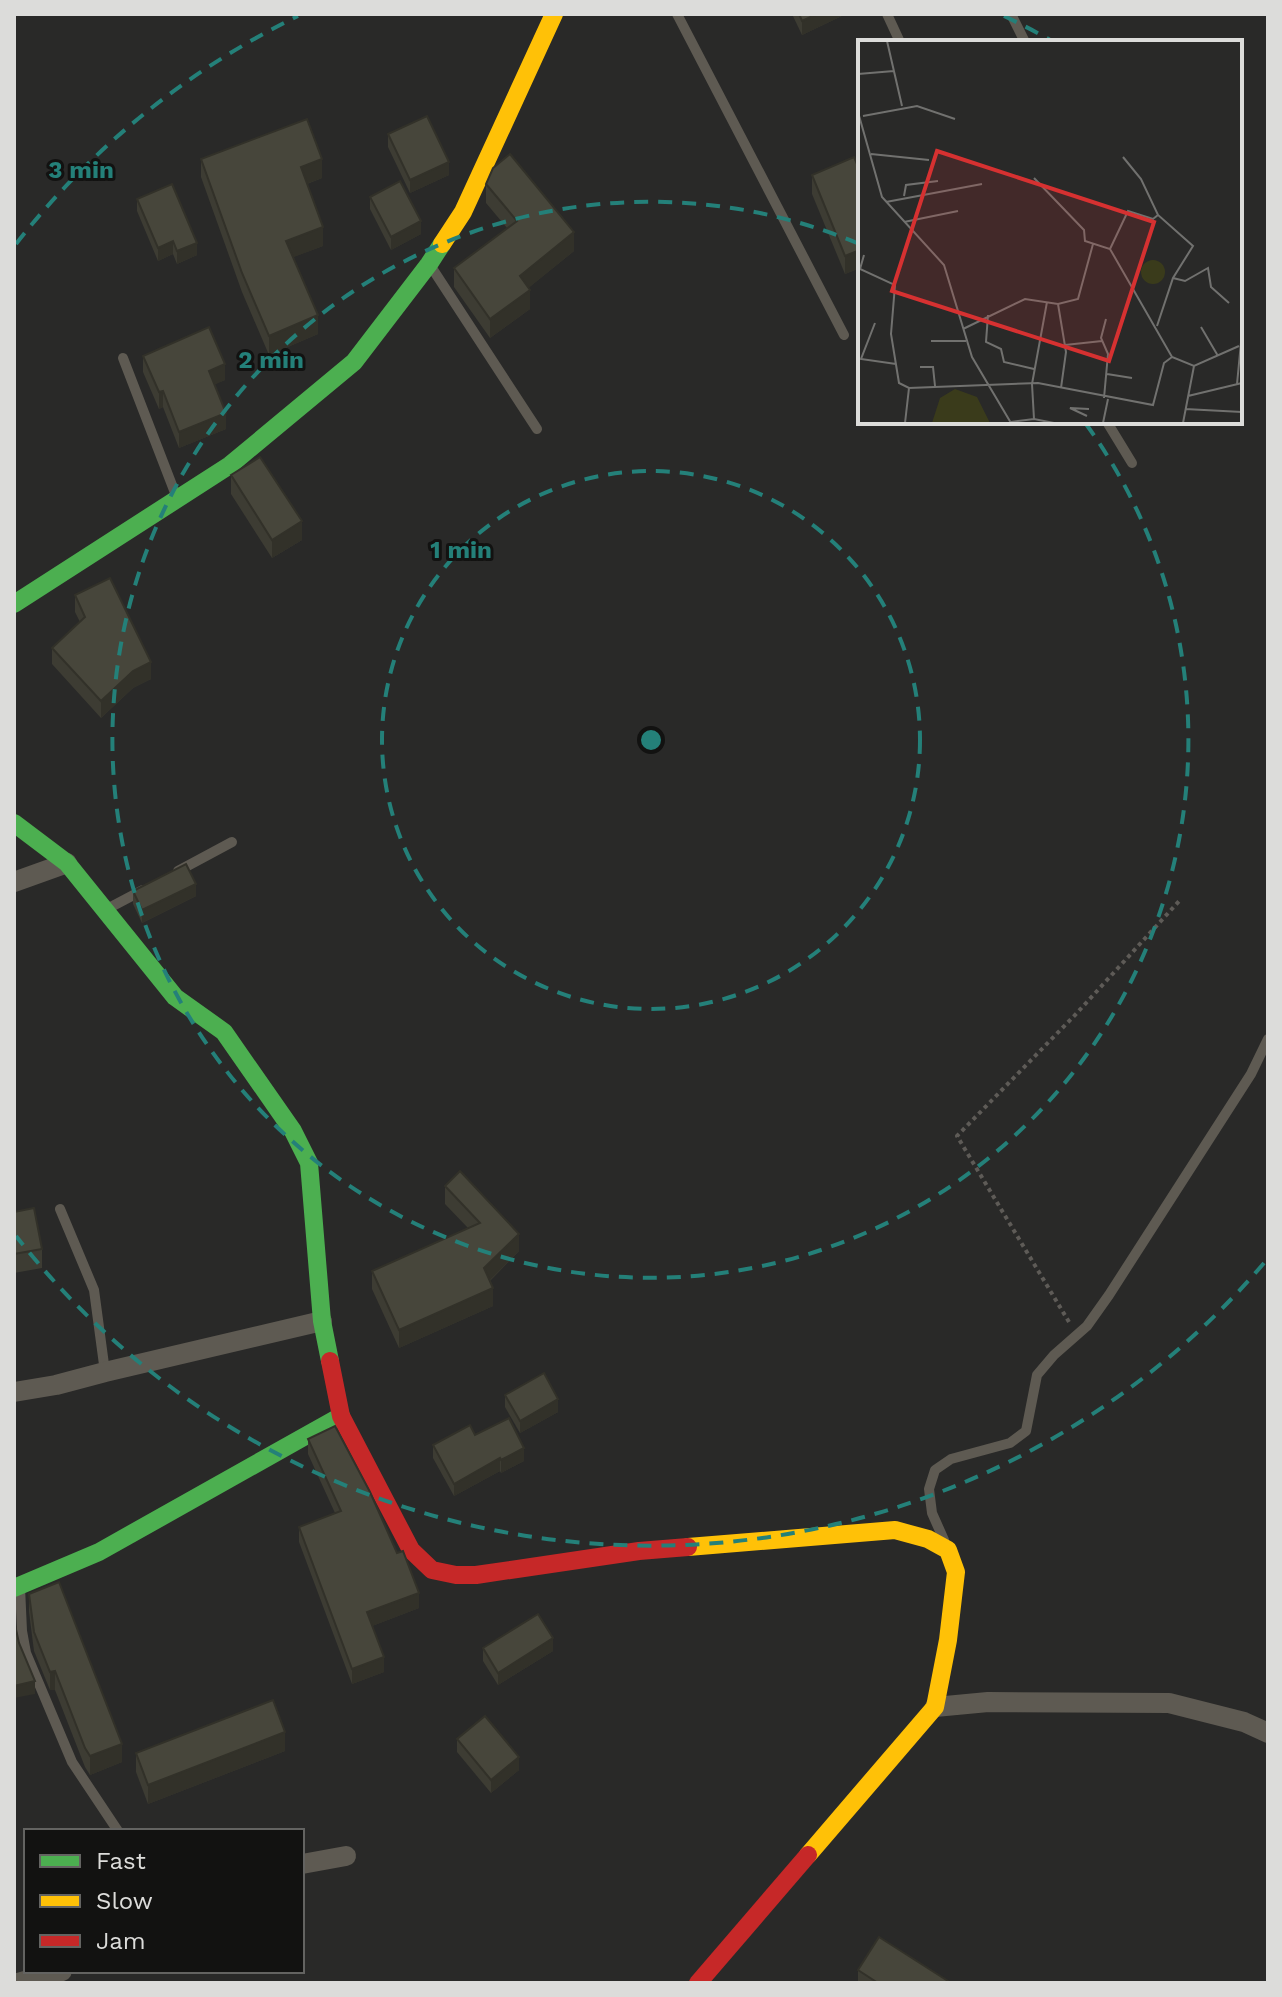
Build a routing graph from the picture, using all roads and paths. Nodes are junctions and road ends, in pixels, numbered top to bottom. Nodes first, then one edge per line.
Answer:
1 (554, 14) edge
2 (677, 14) edge
3 (887, 14) edge
4 (1011, 14) edge
5 (899, 40) edge
6 (1024, 40) edge
7 (429, 264) junction
8 (844, 335) dead end
9 (123, 358) dead end
10 (1108, 424) edge
11 (537, 429) dead end
12 (1132, 463) dead end
13 (177, 499) junction
14 (14, 604) edge
15 (14, 823) edge
16 (232, 842) dead end
17 (67, 863) junction
18 (169, 876) edge
19 (14, 882) edge
20 (156, 883) edge
21 (1181, 899) dead end
22 (105, 910) junction
23 (1268, 1039) edge
24 (60, 1209) dead end
25 (322, 1321) junction
26 (1077, 1335) junction
27 (105, 1372) junction
28 (14, 1392) edge
29 (341, 1416) junction
30 (948, 1550) junction
31 (17, 1586) edge
32 (935, 1707) junction
33 (1268, 1733) edge
34 (117, 1829) edge
35 (346, 1856) dead end
36 (304, 1864) edge
37 (55, 1973) edge
38 (18, 1983) edge
39 (698, 1983) edge

1 - 7 street
2 - 8 lane
3 - 5 lane
4 - 6 lane
7 - 11 lane
7 - 13 street
9 - 13 lane
10 - 12 lane
13 - 14 street
15 - 17 street
16 - 18 lane
17 - 19 street
17 - 22 street
20 - 22 lane
21 - 26 path
22 - 25 street
23 - 26 lane
24 - 27 lane
25 - 27 street
25 - 29 street
26 - 30 lane
27 - 28 street
29 - 30 street
29 - 31 street
30 - 32 street
31 - 34 lane
32 - 33 street
32 - 39 street
35 - 36 street
37 - 38 street

